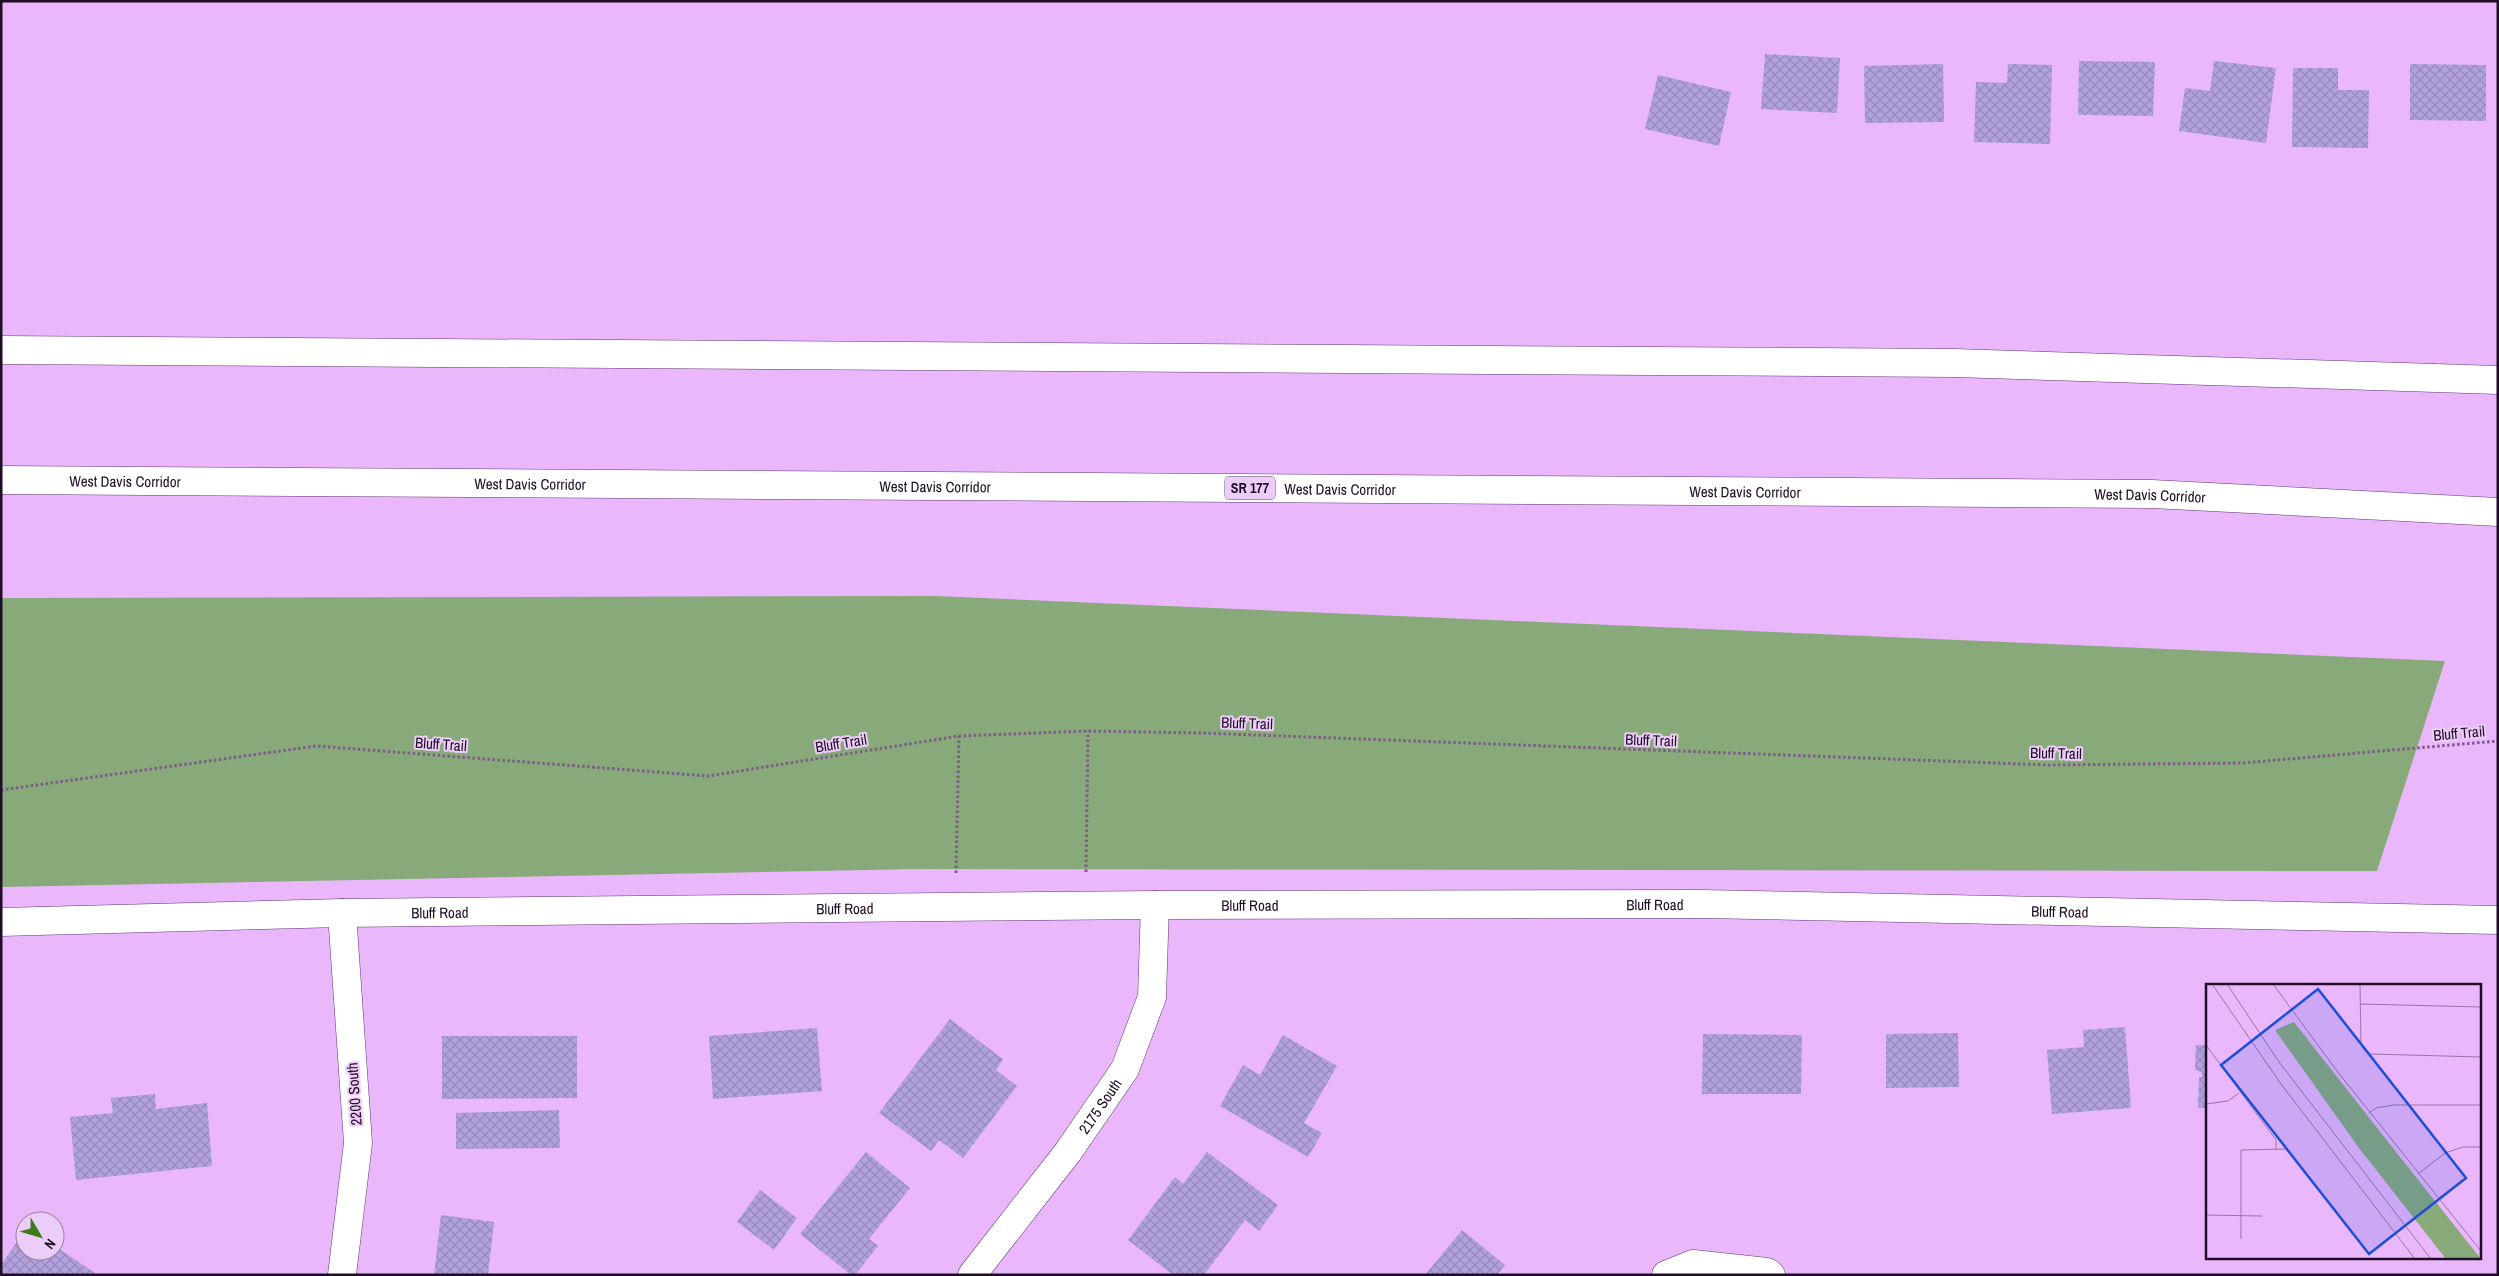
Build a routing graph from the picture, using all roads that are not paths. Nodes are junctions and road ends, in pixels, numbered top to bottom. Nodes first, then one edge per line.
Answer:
1 (1, 350) edge
2 (2498, 380) edge
3 (1, 480) edge
4 (2498, 512) edge
5 (1155, 905) junction
6 (342, 913) junction
7 (2498, 920) edge
8 (1, 922) edge
9 (342, 1275) edge
10 (972, 1275) edge
11 (1666, 1275) edge
12 (1771, 1275) edge

1 - 2 main road
3 - 4 main road, West Davis Corridor / SR 177
5 - 6 main road, Bluff Road
5 - 7 main road, Bluff Road
5 - 10 main road, 2175 South
6 - 8 main road, Bluff Road
6 - 9 main road, 2200 South
11 - 12 main road

